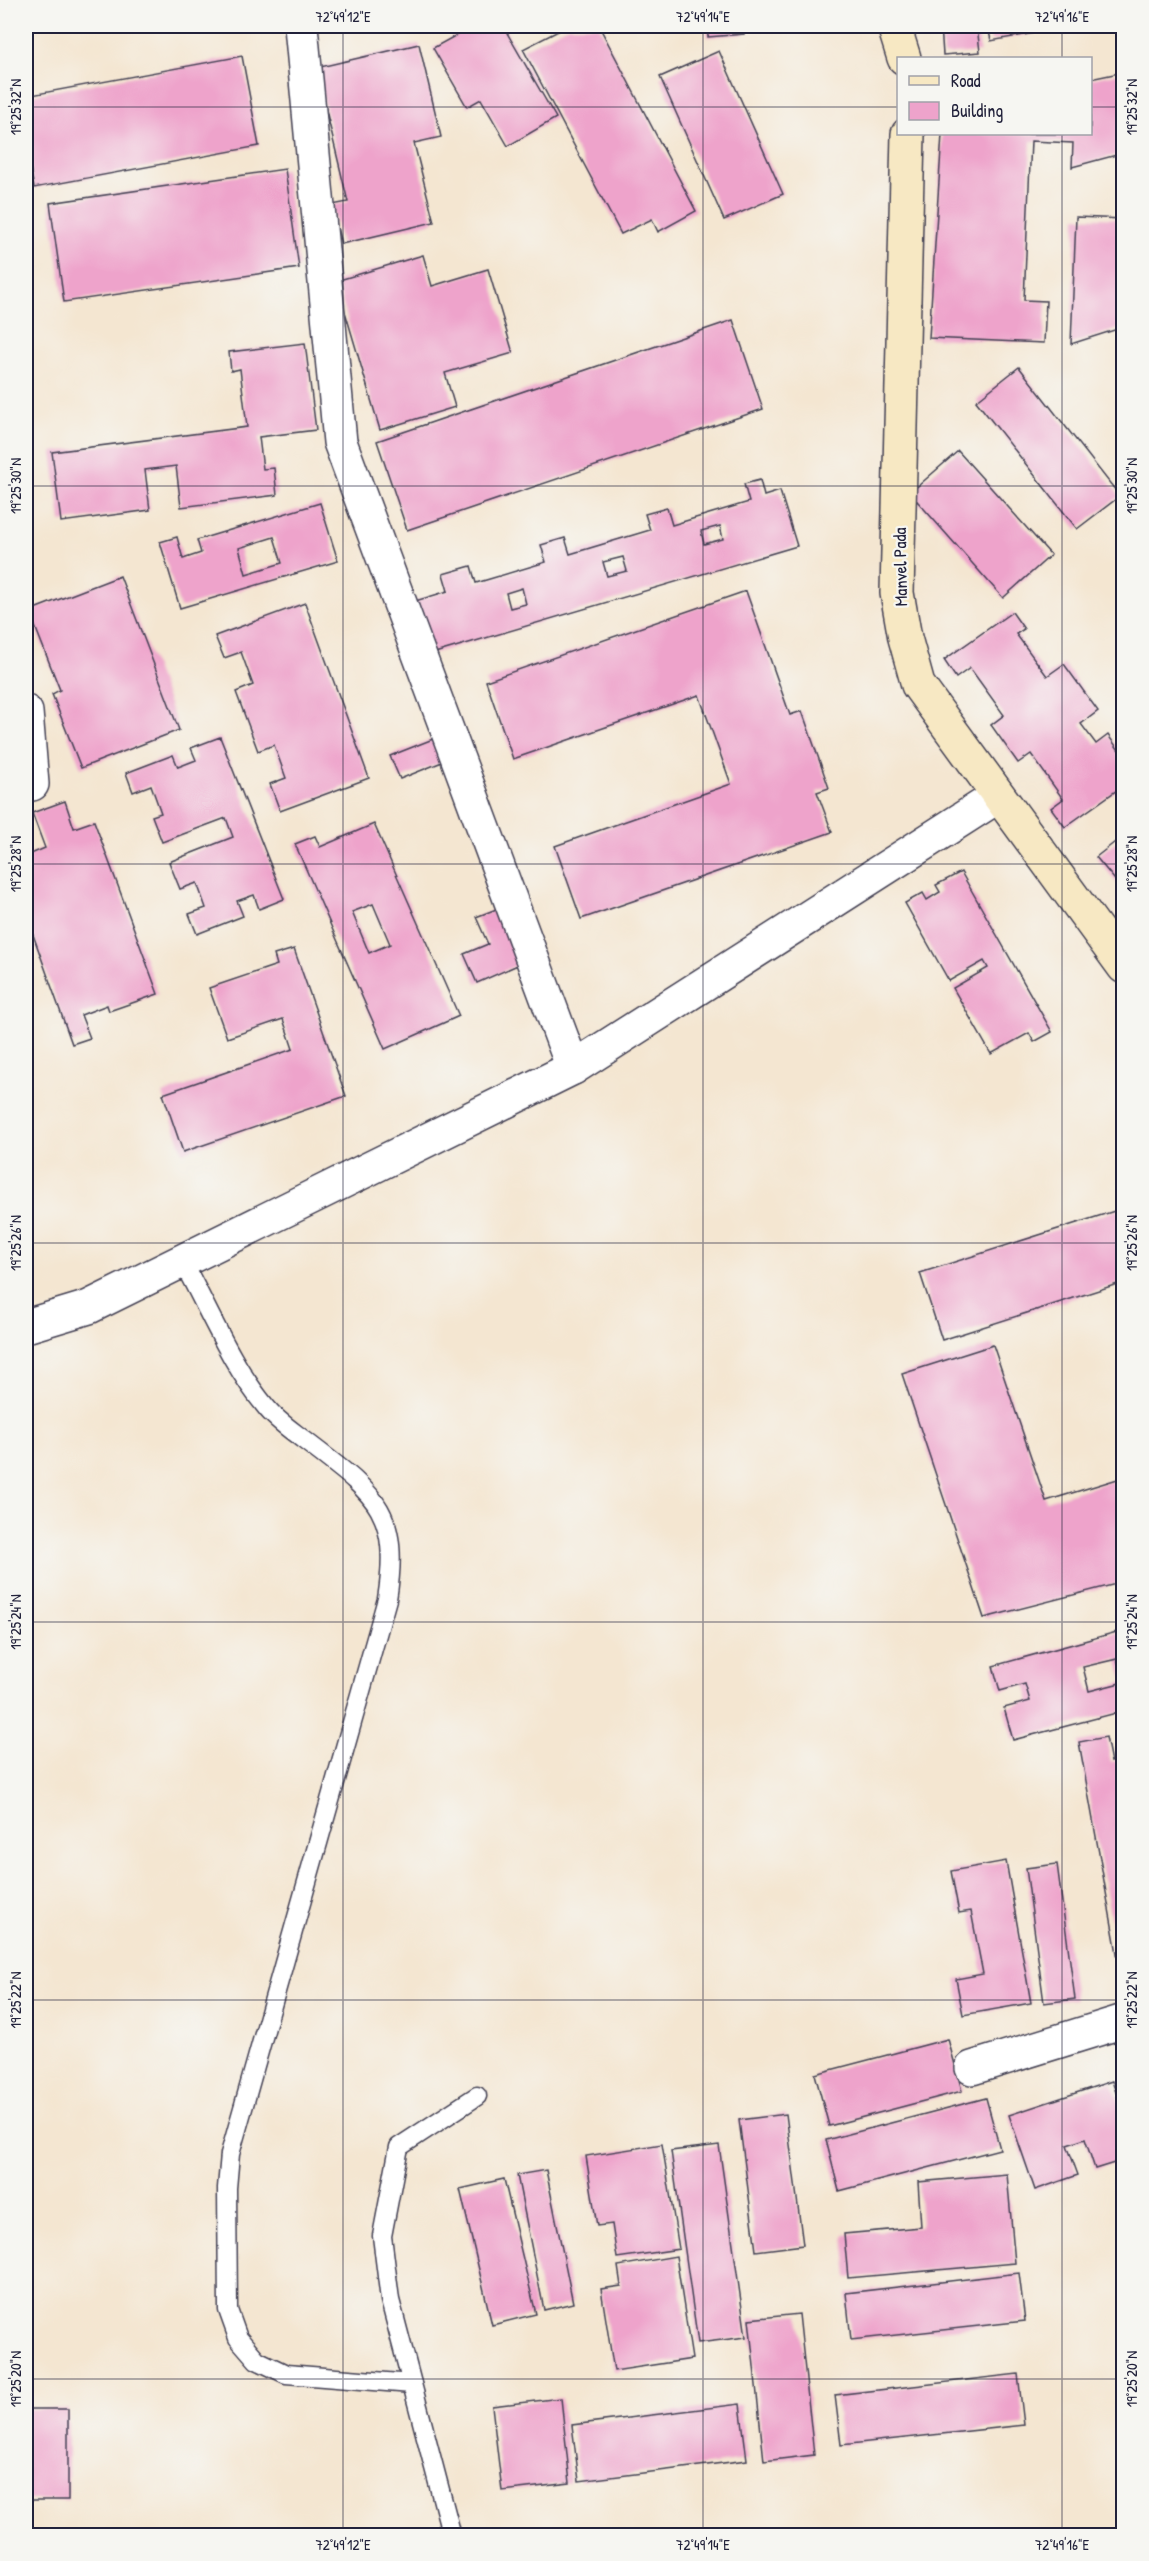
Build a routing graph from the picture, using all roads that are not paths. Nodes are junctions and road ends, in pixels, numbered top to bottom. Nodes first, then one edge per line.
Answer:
1 (301, 26) edge
2 (894, 26) edge
3 (904, 57) edge
4 (908, 135) edge
5 (26, 712) edge
6 (32, 784) dead end
7 (998, 796) junction
8 (1124, 968) edge
9 (573, 1068) junction
10 (182, 1261) junction
11 (26, 1326) edge
12 (1124, 2021) edge
13 (972, 2068) dead end
14 (477, 2096) dead end
15 (412, 2384) junction
16 (452, 2535) edge

1 - 9 street
2 - 3 main road
4 - 7 main road, Manvel Pada
5 - 6 street
7 - 8 main road, Manvel Pada
7 - 9 street
9 - 10 street
10 - 11 street
10 - 15 lane
12 - 13 street
14 - 15 lane
15 - 16 lane

